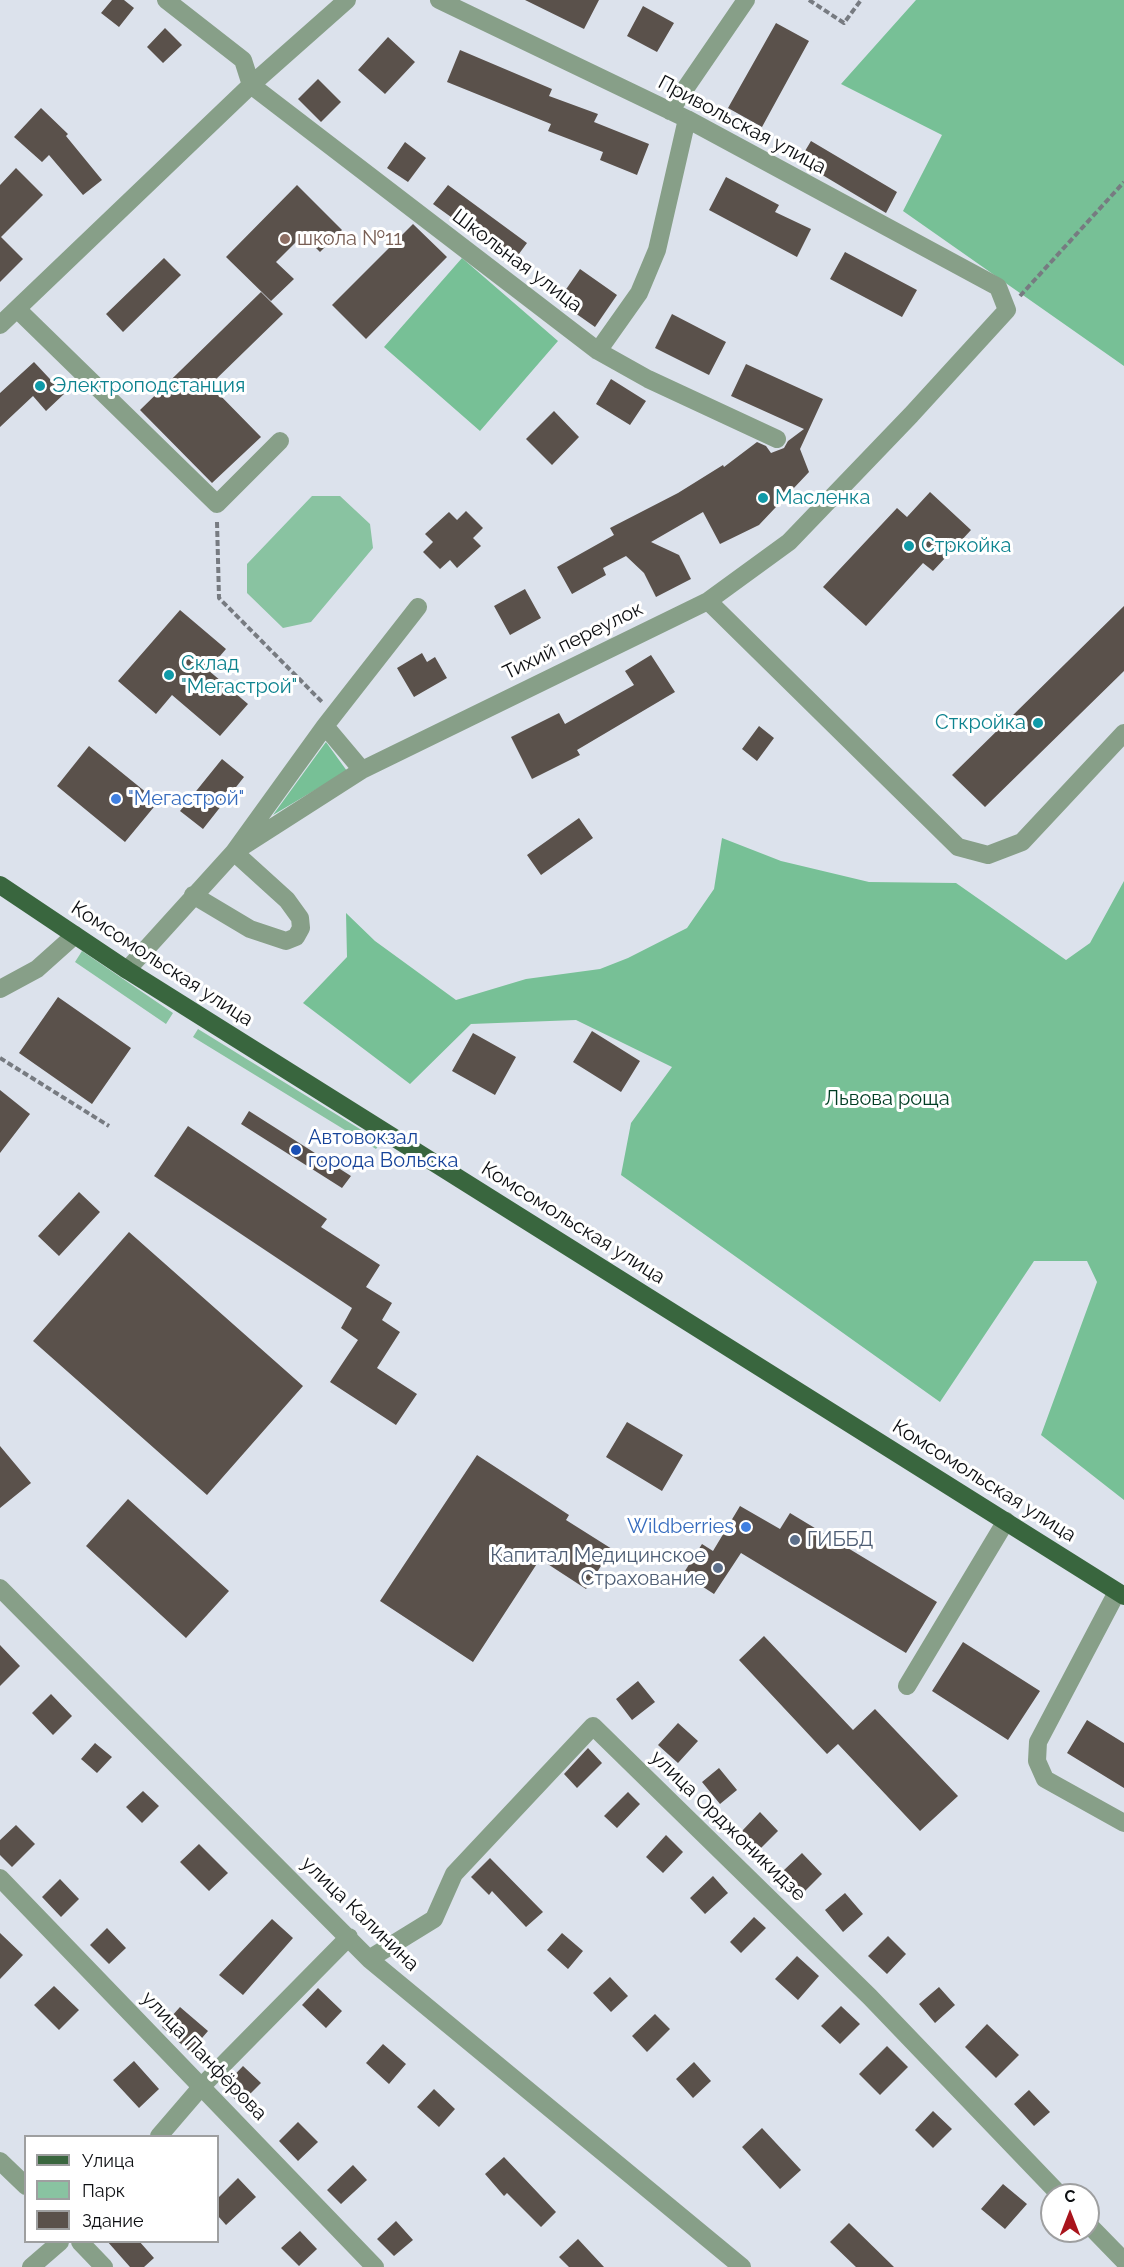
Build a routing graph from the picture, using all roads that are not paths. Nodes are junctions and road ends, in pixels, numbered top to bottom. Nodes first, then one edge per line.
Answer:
1 (166, 0) edge
2 (347, 0) edge
3 (746, 0) edge
4 (443, 1) edge
5 (251, 85) junction
6 (670, 111) junction
7 (687, 119) junction
8 (17, 309) junction
9 (1007, 310) joint
10 (0, 325) edge
11 (598, 351) junction
12 (777, 439) dead end
13 (280, 441) dead end
14 (708, 601) junction
15 (418, 607) dead end
16 (329, 720) junction
17 (1124, 733) edge
18 (362, 770) junction
19 (234, 852) junction
20 (0, 885) edge
21 (193, 894) junction
22 (75, 935) junction
23 (127, 970) junction
24 (0, 989) edge
25 (1006, 1521) junction
26 (0, 1588) edge
27 (1121, 1594) edge
28 (907, 1686) dead end
29 (1124, 1823) edge
30 (0, 1878) edge
31 (349, 1937) junction
32 (369, 1959) junction
33 (202, 2086) junction
34 (160, 2135) edge
35 (0, 2161) edge
36 (1048, 2183) edge
37 (24, 2184) edge
38 (1100, 2237) edge
39 (58, 2243) edge
40 (82, 2243) edge
41 (1121, 2261) edge
42 (32, 2267) edge
43 (104, 2267) edge
44 (375, 2267) edge
45 (742, 2267) edge

1 - 5 street
2 - 5 street
3 - 6 street
4 - 6 street, Привольская улица
5 - 8 street
5 - 11 street, Школьная улица
6 - 7 street, Привольская улица
7 - 9 street, Привольская улица
7 - 11 street
8 - 10 street
8 - 13 street
9 - 14 street, Тихий переулок
11 - 12 street, Школьная улица
14 - 17 street
14 - 18 street, Тихий переулок
15 - 16 street
16 - 18 street
16 - 19 street
18 - 19 street, Тихий переулок
19 - 21 street, Тихий переулок
19 - 21 street
20 - 22 main road, Комсомольская улица
21 - 23 street, Тихий переулок
22 - 23 main road, Комсомольская улица
22 - 24 street
23 - 25 main road, Комсомольская улица
25 - 27 main road, Комсомольская улица
25 - 28 street
26 - 31 street, улица Калинина
27 - 29 street
30 - 33 street, улица Панфёрова
31 - 32 street, улица Калинина
31 - 33 street
32 - 36 street, улица Орджоникидзе
32 - 45 street, улица Калинина
33 - 34 street
33 - 44 street, улица Панфёрова
35 - 37 street
38 - 41 street
39 - 42 street
40 - 43 street

